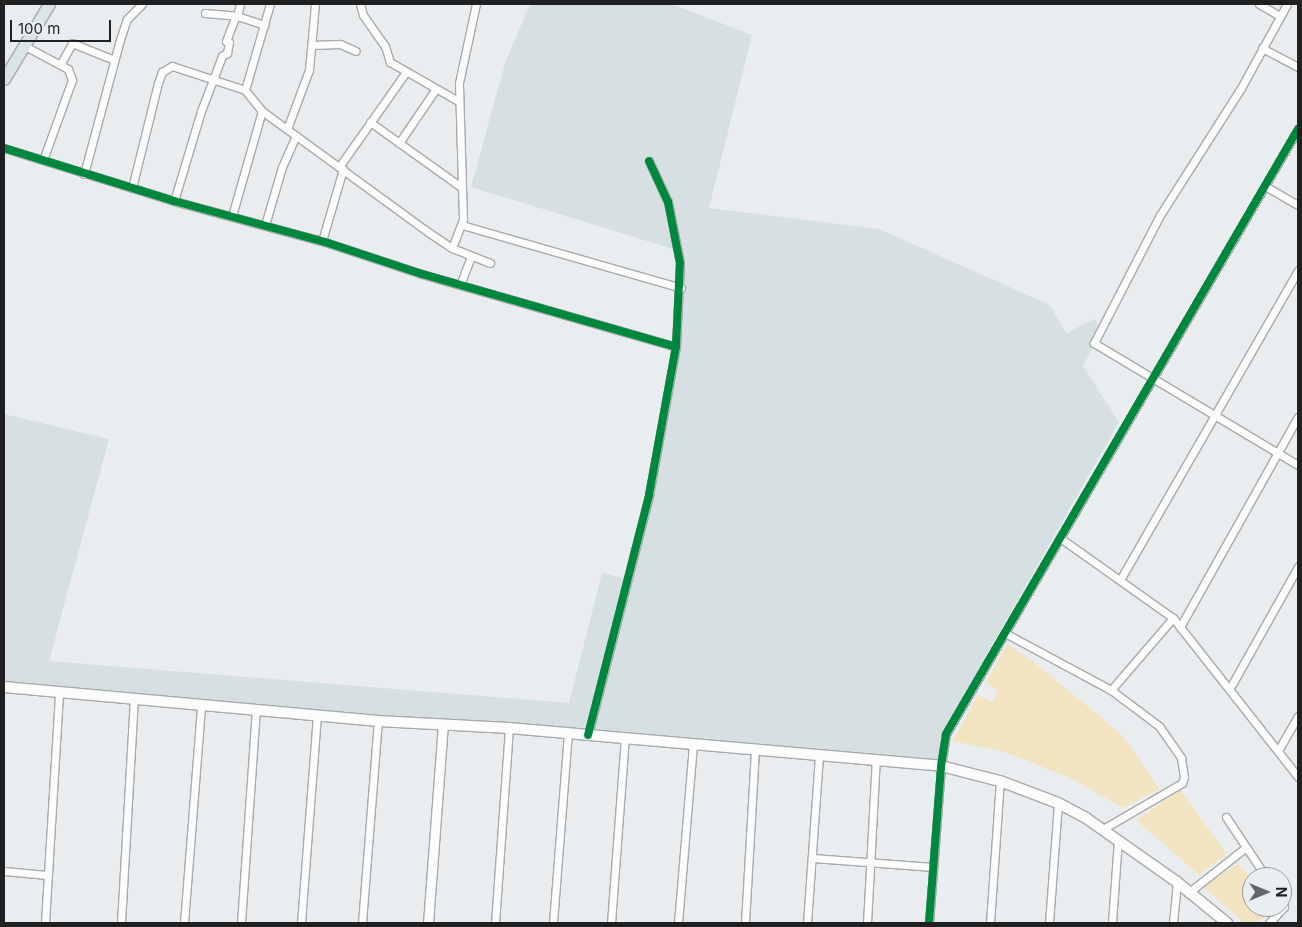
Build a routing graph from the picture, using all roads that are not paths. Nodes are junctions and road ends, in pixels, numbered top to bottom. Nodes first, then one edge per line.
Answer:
1 (49, 4) edge
2 (142, 4) edge
3 (240, 4) edge
4 (270, 4) edge
5 (315, 4) edge
6 (360, 4) edge
7 (476, 4) edge
8 (1259, 4) edge
9 (1287, 4) edge
10 (206, 13) dead end
11 (1280, 16) junction
12 (236, 17) junction
13 (265, 25) junction
14 (23, 45) junction
15 (312, 45) junction
16 (1262, 48) junction
17 (356, 51) dead end
18 (114, 60) junction
19 (60, 65) junction
20 (1298, 67) edge
21 (406, 72) junction
22 (4, 79) edge
23 (214, 81) junction
24 (245, 90) junction
25 (435, 90) junction
26 (458, 101) junction
27 (262, 111) junction
28 (370, 122) junction
29 (287, 129) junction
30 (1298, 129) edge
31 (296, 136) junction
32 (399, 143) junction
33 (4, 148) edge
34 (43, 160) junction
35 (649, 160) dead end
36 (341, 168) junction
37 (84, 174) junction
38 (1265, 186) junction
39 (462, 187) junction
40 (132, 188) junction
41 (174, 201) junction
42 (1298, 205) edge
43 (232, 216) junction
44 (462, 224) junction
45 (265, 225) junction
46 (322, 241) junction
47 (452, 248) junction
48 (470, 257) junction
49 (490, 263) dead end
50 (1298, 270) edge
51 (460, 285) junction
52 (681, 288) junction
53 (676, 347) junction
54 (1151, 379) junction
55 (1214, 416) junction
56 (1298, 417) edge
57 (1277, 453) junction
58 (1298, 465) edge
59 (1060, 538) junction
60 (1298, 567) edge
61 (1120, 580) junction
62 (1173, 618) junction
63 (1180, 627) junction
64 (1005, 633) junction
65 (4, 687) edge
66 (1230, 688) junction
67 (1110, 690) junction
68 (60, 691) junction
69 (134, 698) junction
70 (200, 706) junction
71 (256, 710) junction
72 (317, 715) junction
73 (1298, 716) edge
74 (378, 721) junction
75 (443, 724) junction
76 (509, 728) junction
77 (568, 734) junction
78 (588, 735) junction
79 (625, 738) junction
80 (693, 744) junction
81 (1279, 749) junction
82 (755, 750) junction
83 (819, 755) junction
84 (876, 759) junction
85 (941, 766) junction
86 (1298, 777) edge
87 (1000, 781) junction
88 (1058, 802) junction
89 (1226, 817) dead end
90 (1103, 829) junction
91 (1118, 840) junction
92 (1245, 848) junction
93 (813, 858) junction
94 (871, 863) junction
95 (933, 866) junction
96 (1259, 867) edge
97 (4, 871) edge
98 (48, 875) junction
99 (1177, 882) junction
100 (1188, 893) junction
101 (46, 923) edge
102 (121, 923) edge
103 (184, 923) edge
104 (241, 923) edge
105 (301, 923) edge
106 (362, 923) edge
107 (428, 923) edge
108 (495, 923) edge
109 (552, 923) edge
110 (611, 923) edge
111 (678, 923) edge
112 (745, 923) edge
113 (807, 923) edge
114 (867, 923) edge
115 (929, 923) edge
116 (990, 923) edge
117 (1049, 923) edge
118 (1112, 923) edge
119 (1173, 923) edge
120 (1227, 923) edge

1 - 14 highway
2 - 18 street
3 - 12 street
4 - 13 street
5 - 15 street
6 - 21 street
7 - 26 street
8 - 11 street
9 - 11 street
10 - 12 street
11 - 16 street
12 - 13 street
12 - 23 street
13 - 24 street
14 - 19 street
14 - 22 highway
15 - 17 street
15 - 29 street
16 - 20 street
16 - 54 street
18 - 19 street
18 - 37 street
19 - 34 street
21 - 25 street
21 - 28 street
23 - 24 street
23 - 40 street
23 - 41 street
24 - 27 street
25 - 26 street
25 - 32 street
26 - 39 street
27 - 29 street
27 - 43 street
28 - 32 street
28 - 36 street
29 - 31 street
30 - 38 street
31 - 36 street
31 - 45 street
32 - 39 street
33 - 34 street
34 - 37 street
35 - 52 street
36 - 46 street
36 - 47 street
37 - 40 street
38 - 42 street
38 - 54 street
39 - 44 street
40 - 41 street
41 - 43 street
43 - 45 street
44 - 47 street
44 - 52 street
45 - 46 street
46 - 51 street
47 - 48 street
48 - 49 street
48 - 51 street
50 - 55 street
51 - 53 street
52 - 53 street
53 - 78 street
54 - 55 street
54 - 59 street
55 - 57 street
55 - 61 street
56 - 57 street
57 - 58 street
57 - 63 street
59 - 61 street
59 - 64 street
60 - 66 street
61 - 62 street
62 - 63 street
62 - 67 street
63 - 66 street
64 - 67 street
64 - 85 street
65 - 68 main road
66 - 81 street
67 - 90 street
68 - 69 main road
68 - 98 street
69 - 70 main road
69 - 102 street
70 - 71 main road
70 - 103 street
71 - 72 main road
71 - 104 street
72 - 74 main road
72 - 105 street
73 - 81 street
74 - 75 main road
74 - 106 street
75 - 76 main road
75 - 107 street
76 - 77 main road
76 - 108 street
77 - 78 main road
77 - 109 street
78 - 79 main road
79 - 80 main road
79 - 110 street
80 - 82 main road
80 - 111 street
81 - 86 street
82 - 83 main road
82 - 112 street
83 - 84 main road
83 - 93 street
84 - 85 main road
84 - 94 street
85 - 87 main road
85 - 95 street
87 - 88 main road
87 - 116 street
88 - 90 main road
88 - 117 street
89 - 92 street
90 - 91 main road
91 - 99 main road
91 - 118 street
92 - 96 street
92 - 100 street
93 - 94 street
93 - 113 street
94 - 95 street
94 - 114 street
95 - 115 street
97 - 98 street
98 - 101 street
99 - 100 main road
99 - 119 street
100 - 120 main road

